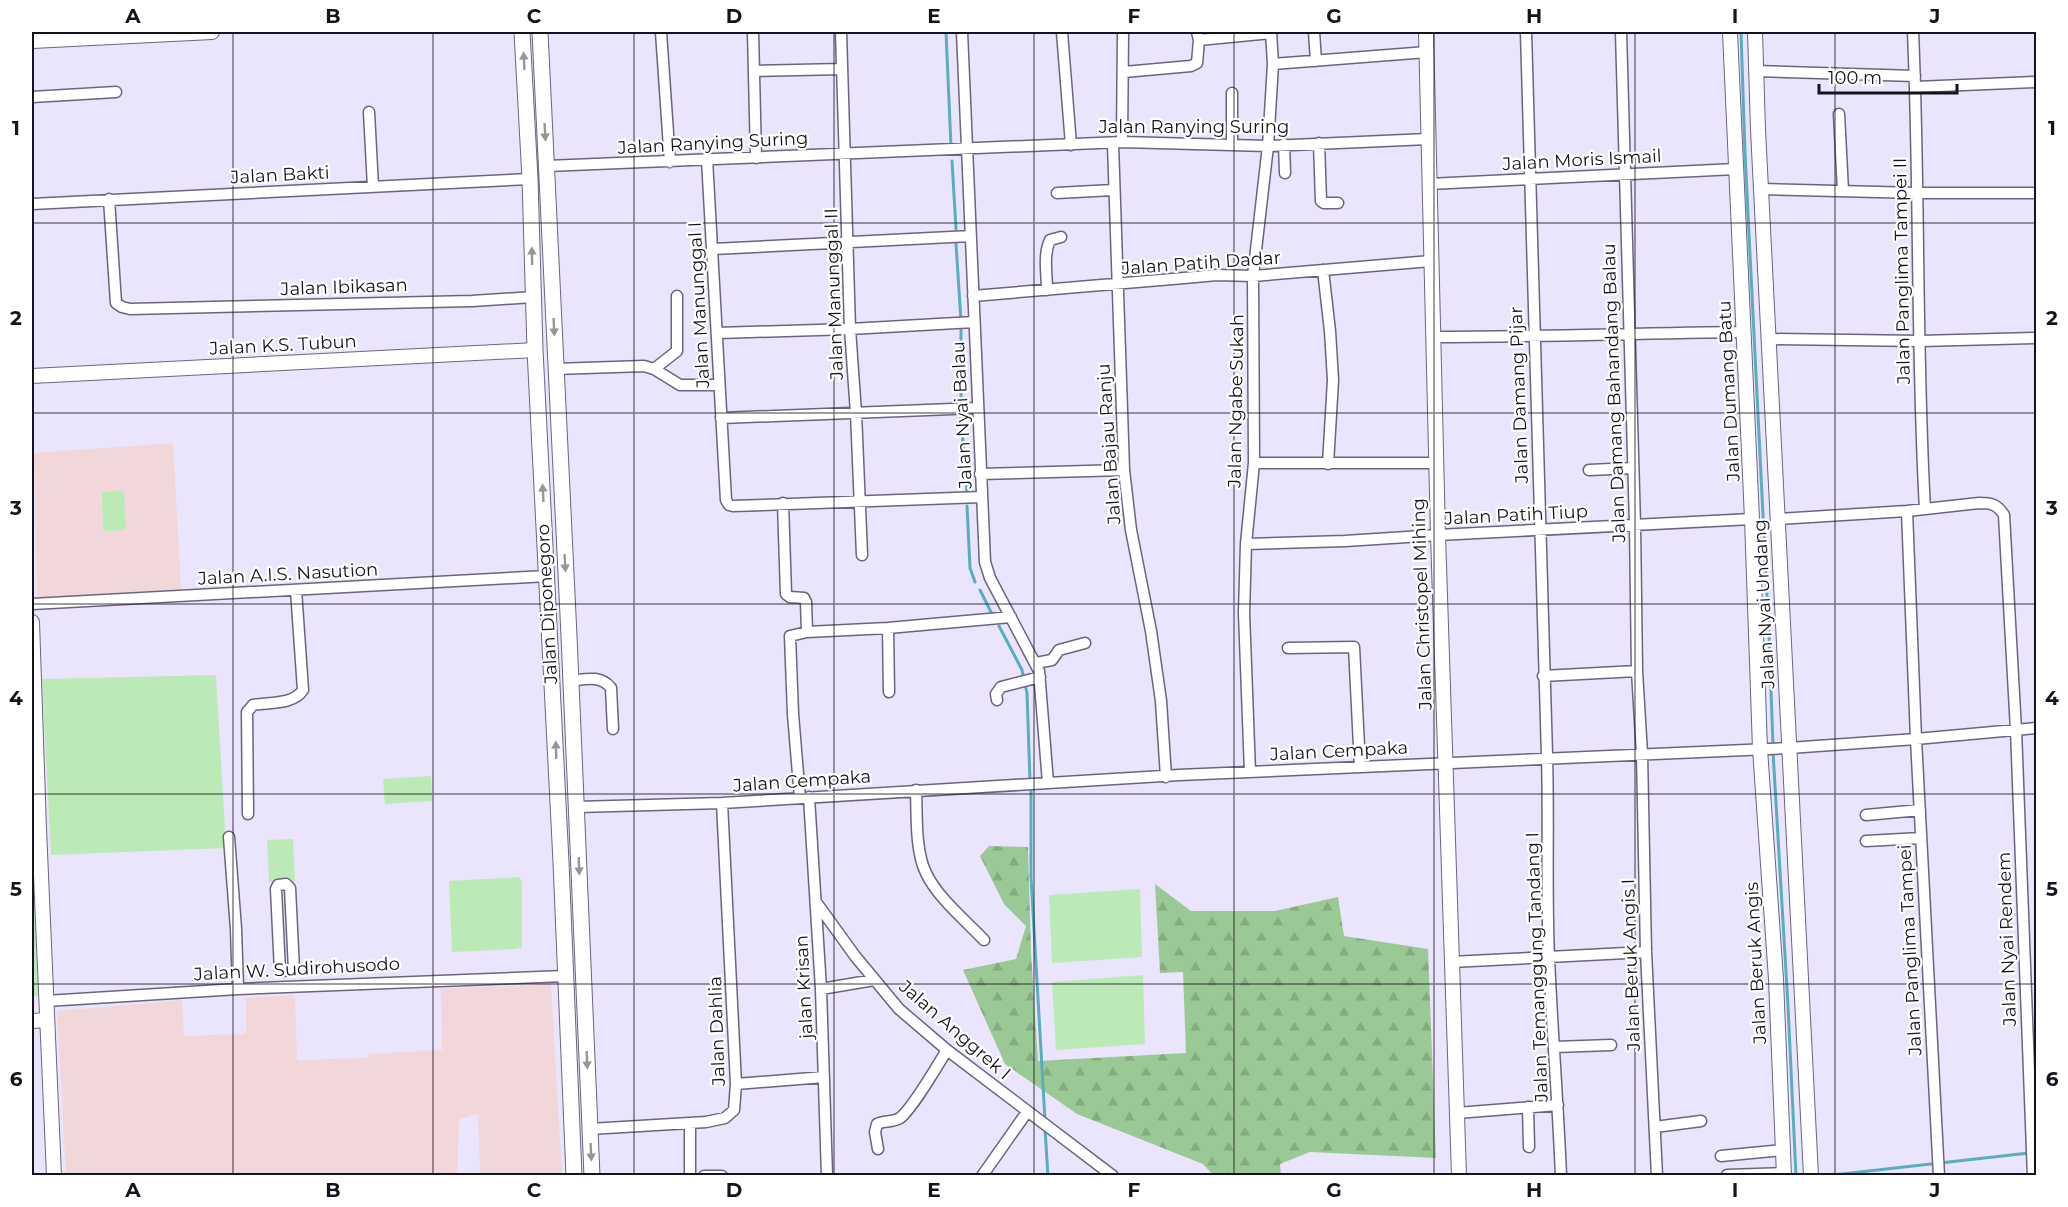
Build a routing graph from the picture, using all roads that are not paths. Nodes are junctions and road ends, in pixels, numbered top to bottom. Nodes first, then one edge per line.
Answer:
1 (212, 32) edge
2 (522, 32) edge
3 (540, 32) edge
4 (661, 32) edge
5 (753, 32) edge
6 (841, 32) edge
7 (962, 32) edge
8 (1062, 32) edge
9 (1123, 32) edge
10 (1271, 32) edge
11 (1314, 32) edge
12 (1426, 32) edge
13 (1526, 32) edge
14 (1621, 32) edge
15 (1730, 32) edge
16 (1755, 32) edge
17 (1913, 32) edge
18 (148, 33) edge
19 (1198, 36) edge
20 (32, 41) edge
21 (1426, 52) junction
22 (1316, 61) junction
23 (1273, 64) junction
24 (842, 69) junction
25 (754, 71) junction
26 (1756, 71) junction
27 (1124, 72) junction
28 (1916, 82) junction
29 (2037, 82) edge
30 (116, 92) dead end
31 (1232, 93) dead end
32 (32, 98) edge
33 (369, 112) dead end
34 (1839, 114) dead end
35 (1428, 139) junction
36 (1118, 143) junction
37 (1319, 143) junction
38 (1071, 144) junction
39 (1284, 144) junction
40 (1232, 145) junction
41 (1268, 146) junction
42 (960, 149) junction
43 (846, 153) junction
44 (756, 158) junction
45 (707, 159) junction
46 (670, 162) junction
47 (546, 166) junction
48 (1737, 169) junction
49 (1285, 173) dead end
50 (1624, 174) junction
51 (530, 179) junction
52 (1529, 180) junction
53 (1429, 184) junction
54 (373, 187) junction
55 (1761, 189) junction
56 (1113, 190) junction
57 (1843, 191) junction
58 (1057, 193) dead end
59 (1917, 193) junction
60 (2037, 193) edge
61 (109, 199) junction
62 (1338, 203) dead end
63 (32, 204) edge
64 (964, 236) junction
65 (1061, 237) dead end
66 (848, 243) junction
67 (713, 249) junction
68 (1431, 261) junction
69 (1323, 270) junction
70 (1253, 276) junction
71 (1118, 285) junction
72 (1047, 290) junction
73 (677, 296) dead end
74 (973, 296) junction
75 (533, 297) junction
76 (968, 322) junction
77 (850, 329) junction
78 (1744, 332) junction
79 (718, 333) junction
80 (1630, 333) junction
81 (1533, 337) junction
82 (1433, 338) junction
83 (2037, 338) edge
84 (1769, 339) junction
85 (1920, 341) junction
86 (535, 350) junction
87 (555, 369) junction
88 (654, 369) junction
89 (32, 376) edge
90 (719, 385) junction
91 (971, 409) junction
92 (856, 413) junction
93 (721, 418) junction
94 (559, 461) junction
95 (541, 462) junction
96 (1254, 463) junction
97 (1436, 463) junction
98 (1328, 464) junction
99 (1633, 468) junction
100 (1124, 470) junction
101 (1589, 470) dead end
102 (980, 474) junction
103 (975, 497) junction
104 (860, 501) junction
105 (783, 503) junction
106 (1925, 509) junction
107 (1907, 511) junction
108 (1752, 519) junction
109 (1778, 519) junction
110 (1635, 525) junction
111 (1538, 531) junction
112 (1438, 535) junction
113 (1246, 544) junction
114 (862, 555) dead end
115 (547, 576) junction
116 (296, 590) junction
117 (32, 604) edge
118 (1005, 618) junction
119 (32, 622) edge
120 (888, 628) junction
121 (807, 632) junction
122 (1085, 644) dead end
123 (1288, 648) dead end
124 (32, 654) edge
125 (1036, 663) junction
126 (1637, 671) junction
127 (32, 673) edge
128 (1543, 676) junction
129 (1033, 678) junction
130 (571, 681) junction
131 (889, 692) dead end
132 (997, 700) dead end
133 (572, 716) junction
134 (554, 717) junction
135 (2037, 728) edge
136 (613, 729) dead end
137 (2016, 730) junction
138 (1916, 739) junction
139 (1762, 748) junction
140 (1787, 748) junction
141 (1642, 754) junction
142 (1547, 758) junction
143 (1444, 762) junction
144 (1360, 766) junction
145 (1250, 772) junction
146 (1166, 777) junction
147 (1038, 784) junction
148 (916, 790) junction
149 (805, 797) junction
150 (722, 803) junction
151 (577, 807) junction
152 (558, 809) junction
153 (1920, 810) junction
154 (248, 814) dead end
155 (1866, 815) dead end
156 (229, 837) dead end
157 (1921, 838) junction
158 (1866, 841) dead end
159 (816, 902) junction
160 (984, 940) dead end
161 (1646, 952) junction
162 (1549, 957) junction
163 (1451, 962) junction
164 (287, 970) junction
165 (565, 976) junction
166 (874, 980) junction
167 (287, 987) junction
168 (238, 989) junction
169 (821, 989) junction
170 (46, 1001) junction
171 (32, 1002) edge
172 (47, 1020) junction
173 (32, 1021) edge
174 (1611, 1045) dead end
175 (1555, 1047) junction
176 (947, 1050) junction
177 (824, 1077) junction
178 (736, 1084) junction
179 (1558, 1105) junction
180 (1528, 1107) junction
181 (1456, 1113) junction
182 (1031, 1115) junction
183 (1701, 1121) dead end
184 (690, 1123) junction
185 (1655, 1127) junction
186 (590, 1129) junction
187 (1529, 1147) dead end
188 (878, 1149) dead end
189 (1783, 1150) junction
190 (1721, 1156) dead end
191 (1784, 1174) edge
192 (1939, 1174) edge
193 (1727, 1175) edge
194 (1811, 1175) edge
195 (54, 1176) edge
196 (574, 1176) edge
197 (592, 1176) edge
198 (690, 1176) edge
199 (704, 1176) edge
200 (722, 1176) edge
201 (826, 1176) edge
202 (982, 1176) edge
203 (1113, 1176) edge
204 (1459, 1176) edge
205 (1562, 1176) edge
206 (1657, 1176) edge
207 (2033, 1176) edge

1 - 18 street
51 -> 2 main road, Jalan Diponegoro
3 -> 47 main road, Jalan Diponegoro
4 - 46 street
5 - 25 street
6 - 24 street, Jalan Manunggal II
7 - 42 street, Jalan Nyai Balau
8 - 38 street
9 - 27 street, Jalan Bajau Ranju
10 - 19 street
10 - 23 street, Jalan Ngabe Sukah
11 - 22 street
12 - 21 street, Jalan Christopel Mihing
13 - 52 street, Jalan Damang Pijar
14 - 50 street, Jalan Damang Bahandang Balau
15 - 48 street, Jalan Dumang Batu
16 - 26 street, Jalan Nyai Undang
17 - 28 street, Jalan Panglima Tampei II
18 - 20 street
19 - 27 street
21 - 22 street
21 - 35 street, Jalan Christopel Mihing
22 - 23 street
23 - 41 street, Jalan Ngabe Sukah
24 - 25 street
24 - 43 street, Jalan Manunggal II
25 - 44 street
26 - 28 street
26 - 55 street, Jalan Nyai Undang
27 - 36 street, Jalan Bajau Ranju
28 - 29 street
28 - 59 street, Jalan Panglima Tampei II
30 - 32 street
31 - 40 street
33 - 54 street
34 - 57 street
35 - 37 street, Jalan Ranying Suring
35 - 53 street, Jalan Christopel Mihing
36 - 38 street, Jalan Ranying Suring
36 - 40 street, Jalan Ranying Suring
36 - 56 street, Jalan Bajau Ranju
37 - 39 street, Jalan Ranying Suring
37 - 62 street
38 - 42 street, Jalan Ranying Suring
39 - 41 street, Jalan Ranying Suring
39 - 49 street
40 - 41 street, Jalan Ranying Suring
41 - 70 street, Jalan Ngabe Sukah
42 - 43 street, Jalan Ranying Suring
42 - 64 street, Jalan Nyai Balau
43 - 44 street, Jalan Ranying Suring
43 - 66 street, Jalan Manunggal II
44 - 45 street, Jalan Ranying Suring
45 - 46 street, Jalan Ranying Suring
45 - 67 street, Jalan Manunggal I
46 - 47 street, Jalan Ranying Suring
47 -> 87 main road, Jalan Diponegoro
48 - 50 street, Jalan Moris Ismail
48 - 78 street, Jalan Dumang Batu
50 - 52 street, Jalan Moris Ismail
50 - 80 street, Jalan Damang Bahandang Balau
51 - 54 street, Jalan Bakti
75 -> 51 main road, Jalan Diponegoro
52 - 53 street, Jalan Moris Ismail
52 - 81 street, Jalan Damang Pijar
53 - 68 street, Jalan Christopel Mihing
54 - 61 street, Jalan Bakti
55 - 57 street
55 - 84 street, Jalan Nyai Undang
56 - 58 street
56 - 71 street, Jalan Bajau Ranju
57 - 59 street
59 - 60 street
59 - 85 street, Jalan Panglima Tampei II
61 - 63 street, Jalan Bakti
61 - 75 street, Jalan Ibikasan
64 - 66 street
64 - 74 street, Jalan Nyai Balau
65 - 72 street
66 - 67 street
66 - 77 street, Jalan Manunggal II
67 - 79 street, Jalan Manunggal I
68 - 69 street, Jalan Patih Dadar
68 - 82 street, Jalan Christopel Mihing
69 - 70 street, Jalan Patih Dadar
69 - 98 street
70 - 71 street, Jalan Patih Dadar
70 - 96 street, Jalan Ngabe Sukah
71 - 72 street, Jalan Patih Dadar
71 - 100 street, Jalan Bajau Ranju
72 - 74 street, Jalan Patih Dadar
73 - 88 street
74 - 76 street, Jalan Nyai Balau
75 - 86 main road, Jalan Diponegoro
76 - 77 street
76 - 91 street, Jalan Nyai Balau
77 - 79 street
77 - 92 street, Jalan Manunggal II
78 - 80 street
78 - 108 street, Jalan Dumang Batu
79 - 90 street, Jalan Manunggal I
80 - 81 street
80 - 99 street, Jalan Damang Bahandang Balau
81 - 82 street
81 - 111 street, Jalan Damang Pijar
82 - 97 street, Jalan Christopel Mihing
83 - 85 street
84 - 85 street
84 - 109 street, Jalan Nyai Undang
85 - 106 street, Jalan Panglima Tampei II
86 - 89 street, Jalan K.S. Tubun
86 - 95 main road, Jalan Diponegoro
87 - 88 street
87 - 94 main road, Jalan Diponegoro
88 - 90 street
90 - 93 street, Jalan Manunggal I
91 - 92 street
91 - 102 street, Jalan Nyai Balau
92 - 93 street
92 - 104 street, Jalan Manunggal II
93 - 105 street, Jalan Manunggal I
94 - 95 main road
94 -> 130 main road, Jalan Diponegoro
115 -> 95 main road, Jalan Diponegoro
96 - 98 street
96 - 113 street, Jalan Ngabe Sukah
97 - 98 street
97 - 112 street, Jalan Christopel Mihing
99 - 101 street
99 - 110 street, Jalan Damang Bahandang Balau
100 - 102 street
100 - 146 street, Jalan Bajau Ranju
102 - 103 street, Jalan Nyai Balau
103 - 104 street
103 - 118 street, Jalan Nyai Balau
104 - 105 street
104 - 114 street, Jalan Manunggal II
105 - 121 street
106 - 107 street, Jalan Nyai Rendem
106 - 137 street, Jalan Nyai Rendem
107 - 109 street, Jalan Nyai Rendem
107 - 138 street
108 - 110 street, Jalan Patih Tiup
108 - 139 street, Jalan Dumang Batu
109 - 140 street, Jalan Nyai Undang
110 - 111 street, Jalan Patih Tiup
110 - 126 street, Jalan Damang Bahandang Balau
111 - 112 street, Jalan Patih Tiup
111 - 128 street, Jalan Damang Pijar
112 - 113 street, Jalan Patih Tiup
112 - 143 street, Jalan Christopel Mihing
113 - 145 street, Jalan Ngabe Sukah
115 - 116 street, Jalan A.I.S. Nasution
115 - 134 main road, Jalan Diponegoro
116 - 117 street, Jalan A.I.S. Nasution
116 - 154 street
118 - 120 street
118 - 125 street, Jalan Nyai Balau
119 - 124 street
120 - 121 street
120 - 131 street
121 - 149 street, jalan Krisan
122 - 125 street
123 - 144 street
124 - 127 street
125 - 129 street, Jalan Nyai Balau
126 - 128 street
126 - 141 street, Jalan Damang Bahandang Balau
127 - 170 street
128 - 142 street, Jalan Damang Pijar
129 - 132 street
129 - 147 street, Jalan Nyai Balau
130 - 133 main road, Jalan Diponegoro
130 - 136 street
133 - 134 main road
133 - 151 main road, Jalan Diponegoro
152 -> 134 main road, Jalan Diponegoro
135 - 137 street, Jalan Cempaka
137 - 138 street, Jalan Cempaka
137 - 207 street, Jalan Nyai Rendem
138 - 140 street, Jalan Cempaka
138 - 153 street, Jalan Panglima Tampei
139 - 140 street, Jalan Cempaka
139 - 141 street, Jalan Cempaka
139 - 189 street, Jalan Beruk Angis
140 - 194 street, Jalan Nyai Undang
141 - 142 street, Jalan Cempaka
141 - 161 street, Jalan Beruk Angis I
142 - 143 street, Jalan Cempaka
142 - 162 street, Jalan Temanggung Tandang I
143 - 144 street, Jalan Cempaka
143 - 163 street, Jalan Christopel Mihing
144 - 145 street, Jalan Cempaka
145 - 146 street, Jalan Cempaka
146 - 147 street, Jalan Cempaka
147 - 148 street, Jalan Cempaka
148 - 149 street, Jalan Cempaka
148 - 160 street
149 - 150 street, Jalan Cempaka
149 - 159 street, jalan Krisan
150 - 151 street, Jalan Cempaka
150 - 178 street, Jalan Dahlia
151 - 152 main road
151 -> 186 main road, Jalan Diponegoro
152 - 165 main road, Jalan Diponegoro
153 - 155 street
153 - 157 street, Jalan Panglima Tampei
156 - 168 street
157 - 158 street
157 - 192 street, Jalan Panglima Tampei
159 - 166 street, Jalan Anggrek I
159 - 169 street, jalan Krisan
161 - 162 street
161 - 185 street, Jalan Beruk Angis I
162 - 163 street
162 - 175 street, Jalan Temanggung Tandang I
163 - 181 street, Jalan Christopel Mihing
164 - 164 street
164 - 167 street
165 - 167 street, Jalan W. Sudirohusodo
165 - 196 main road, Jalan Diponegoro
166 - 169 street
166 - 176 street, Jalan Anggrek I
167 - 168 street, Jalan W. Sudirohusodo
168 - 170 street, Jalan W. Sudirohusodo
169 - 177 street, jalan Krisan
170 - 171 street, Jalan W. Sudirohusodo
170 - 172 street
172 - 173 street
172 - 195 street
174 - 175 street
175 - 179 street, Jalan Temanggung Tandang I
176 - 182 street, Jalan Anggrek I
176 - 188 street
177 - 178 street
177 - 201 street, jalan Krisan
178 - 184 street, Jalan Dahlia
179 - 180 street
179 - 205 street, Jalan Temanggung Tandang I
180 - 181 street
180 - 187 street
181 - 204 street, Jalan Christopel Mihing
182 - 202 street
182 - 203 street, Jalan Anggrek I
183 - 185 street
184 - 186 street, Jalan Dahlia
184 - 198 street
185 - 206 street, Jalan Beruk Angis I
186 -> 197 main road, Jalan Diponegoro
189 - 190 street
189 - 191 street, Jalan Beruk Angis
191 - 193 street
199 - 200 street

